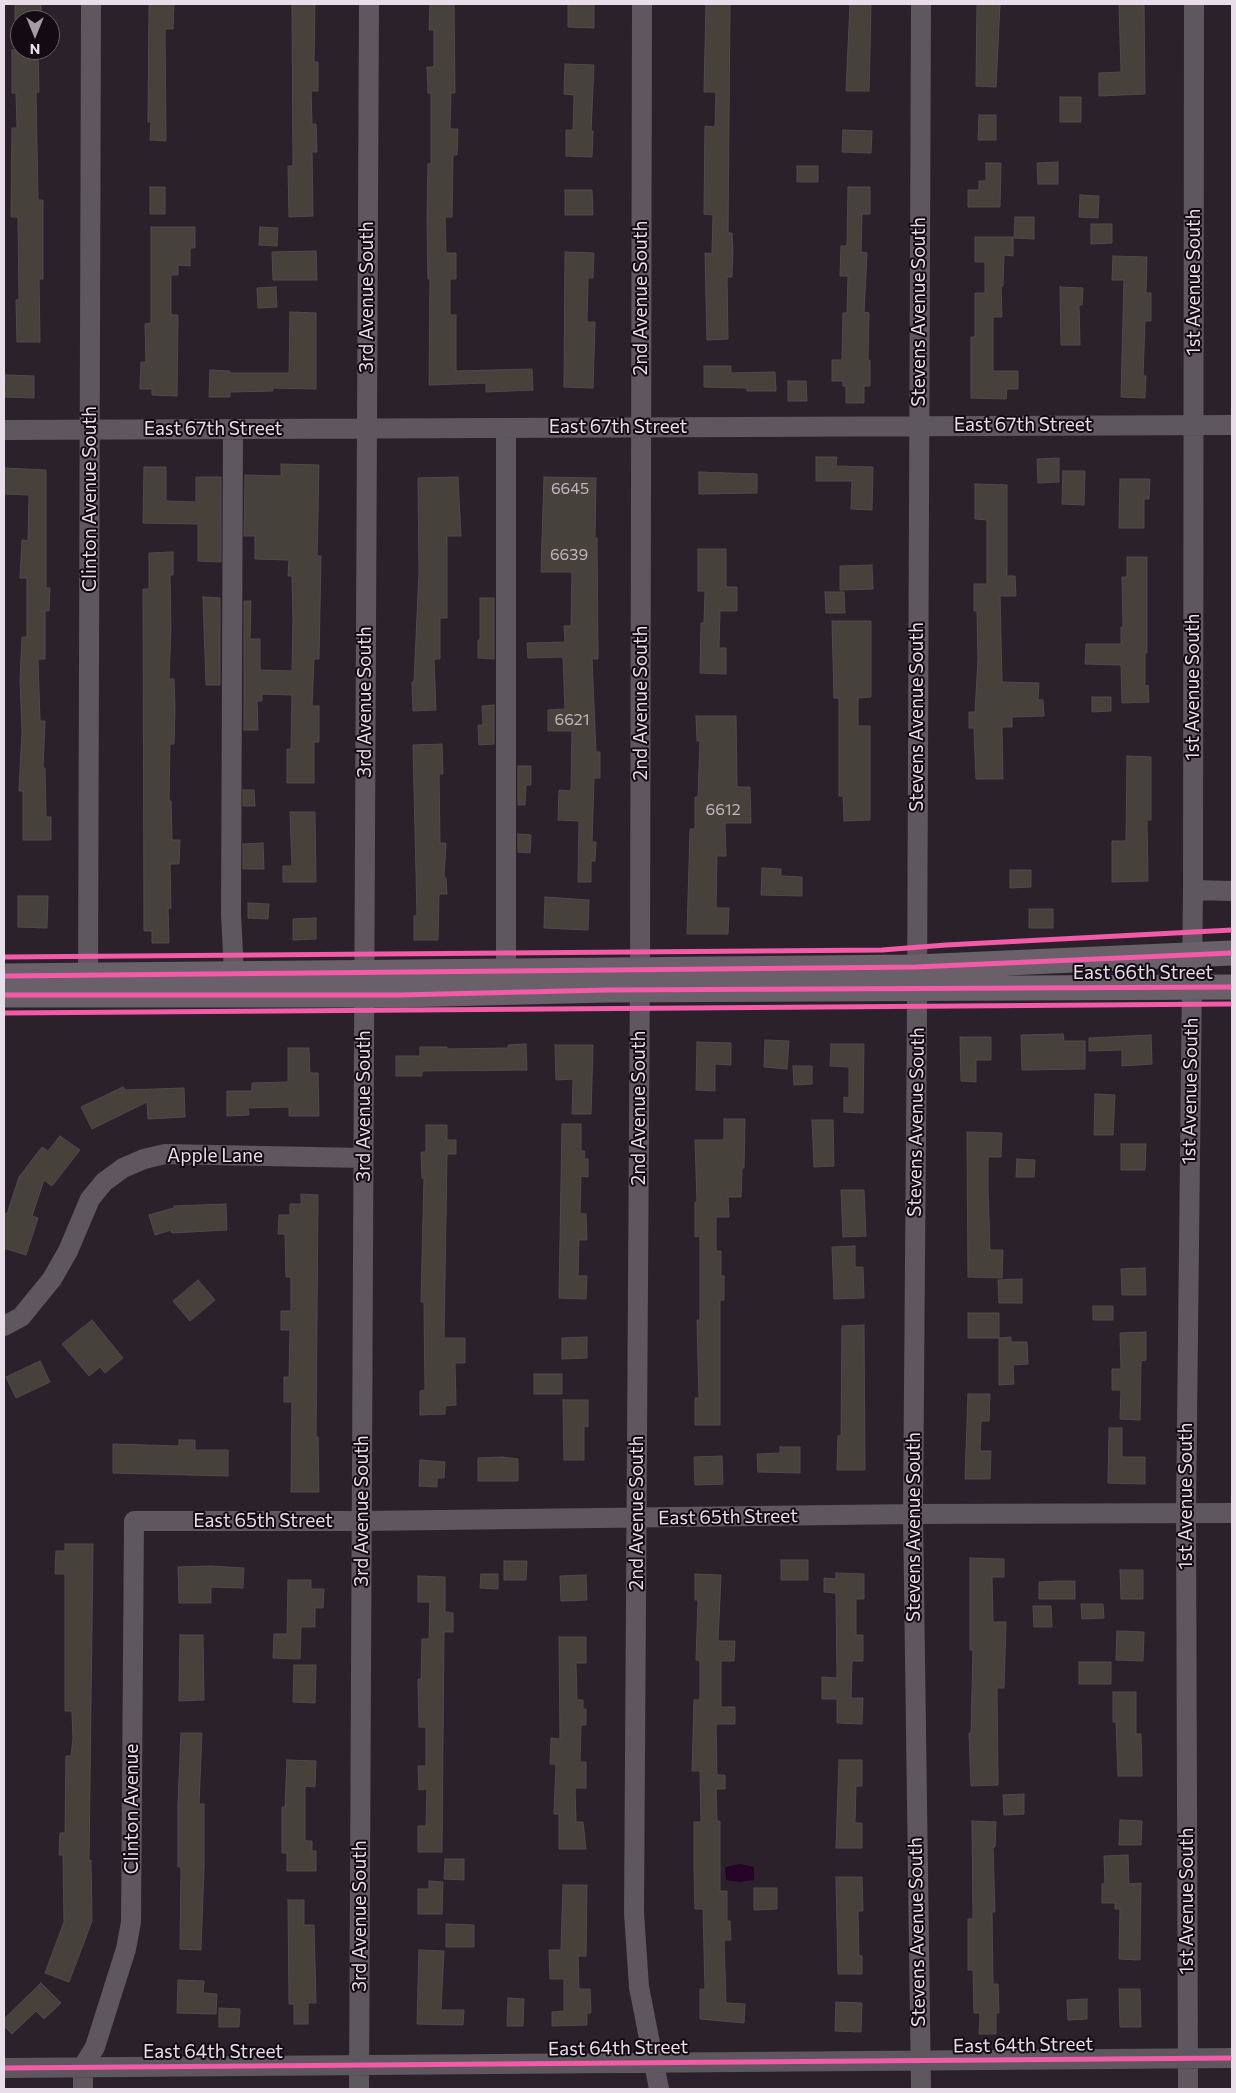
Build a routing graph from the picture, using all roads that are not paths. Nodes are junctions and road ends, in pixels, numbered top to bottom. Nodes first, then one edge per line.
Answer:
1 (91, 4) edge
2 (369, 4) edge
3 (642, 4) edge
4 (921, 4) edge
5 (1194, 4) edge
6 (1232, 424) edge
7 (1194, 425) junction
8 (919, 426) junction
9 (641, 427) junction
10 (506, 428) junction
11 (234, 429) junction
12 (367, 429) junction
13 (4, 430) edge
14 (90, 430) junction
15 (1193, 890) junction
16 (1232, 891) edge
17 (1232, 952) edge
18 (1191, 955) junction
19 (234, 973) junction
20 (4, 976) edge
21 (917, 978) junction
22 (640, 980) junction
23 (506, 981) junction
24 (364, 983) junction
25 (88, 984) junction
26 (1191, 987) junction
27 (1232, 987) edge
28 (4, 995) edge
29 (363, 1158) junction
30 (4, 1326) edge
31 (1186, 1513) junction
32 (1232, 1513) edge
33 (912, 1514) junction
34 (637, 1518) junction
35 (134, 1521) joint
36 (362, 1521) junction
37 (1188, 2058) junction
38 (1232, 2058) edge
39 (919, 2061) junction
40 (655, 2063) junction
41 (360, 2066) junction
42 (4, 2068) edge
43 (83, 2068) junction
44 (83, 2089) edge
45 (360, 2089) edge
46 (659, 2089) edge
47 (921, 2089) edge
48 (1188, 2089) edge

1 - 14 street, Clinton Avenue South
2 - 12 street, 3rd Avenue South
3 - 9 street, 2nd Avenue South
4 - 8 street, Stevens Avenue South
5 - 7 street, 1st Avenue South
6 - 7 street, East 67th Street
7 - 8 street, East 67th Street
7 - 15 street, 1st Avenue South
8 - 9 street, East 67th Street
8 - 21 street, Stevens Avenue South
9 - 10 street, East 67th Street
9 - 22 street, 2nd Avenue South
10 - 12 street, East 67th Street
10 - 23 street
11 - 12 street, East 67th Street
11 - 14 street, East 67th Street
11 - 19 street
12 - 24 street, 3rd Avenue South
13 - 14 street, East 67th Street
14 - 25 street, Clinton Avenue South
15 - 16 street
15 - 18 street, 1st Avenue South
17 - 18 main road, East 66th Street
18 - 21 main road, East 66th Street
18 - 26 street, 1st Avenue South
19 - 24 main road, East 66th Street
19 - 25 main road, East 66th Street
20 - 25 main road, East 66th Street
21 - 22 main road, East 66th Street
21 - 26 main road, East 66th Street
21 - 33 street, Stevens Avenue South
22 - 23 main road, East 66th Street
22 - 34 street, 2nd Avenue South
23 - 24 main road, East 66th Street
24 - 25 main road, East 66th Street
24 - 29 street, 3rd Avenue South
25 - 28 main road, East 66th Street
26 - 27 main road, East 66th Street
26 - 31 street, 1st Avenue South
29 - 30 street, Apple Lane
29 - 36 street, 3rd Avenue South
31 - 32 street, East 65th Street
31 - 33 street, East 65th Street
31 - 37 street, 1st Avenue South
33 - 34 street, East 65th Street
33 - 39 street, Stevens Avenue South
34 - 36 street, East 65th Street
34 - 40 street, 2nd Avenue South
35 - 36 street, East 65th Street
35 - 43 street, Clinton Avenue
36 - 41 street, 3rd Avenue South
37 - 38 street, East 64th Street
37 - 39 street, East 64th Street
37 - 48 street, 1st Avenue South
39 - 40 street, East 64th Street
39 - 47 street, Stevens Avenue South
40 - 41 street, East 64th Street
40 - 46 street, 2nd Avenue South
41 - 43 street, East 64th Street
41 - 45 street, 3rd Avenue South
42 - 43 street, East 64th Street
43 - 44 street, Clinton Avenue

